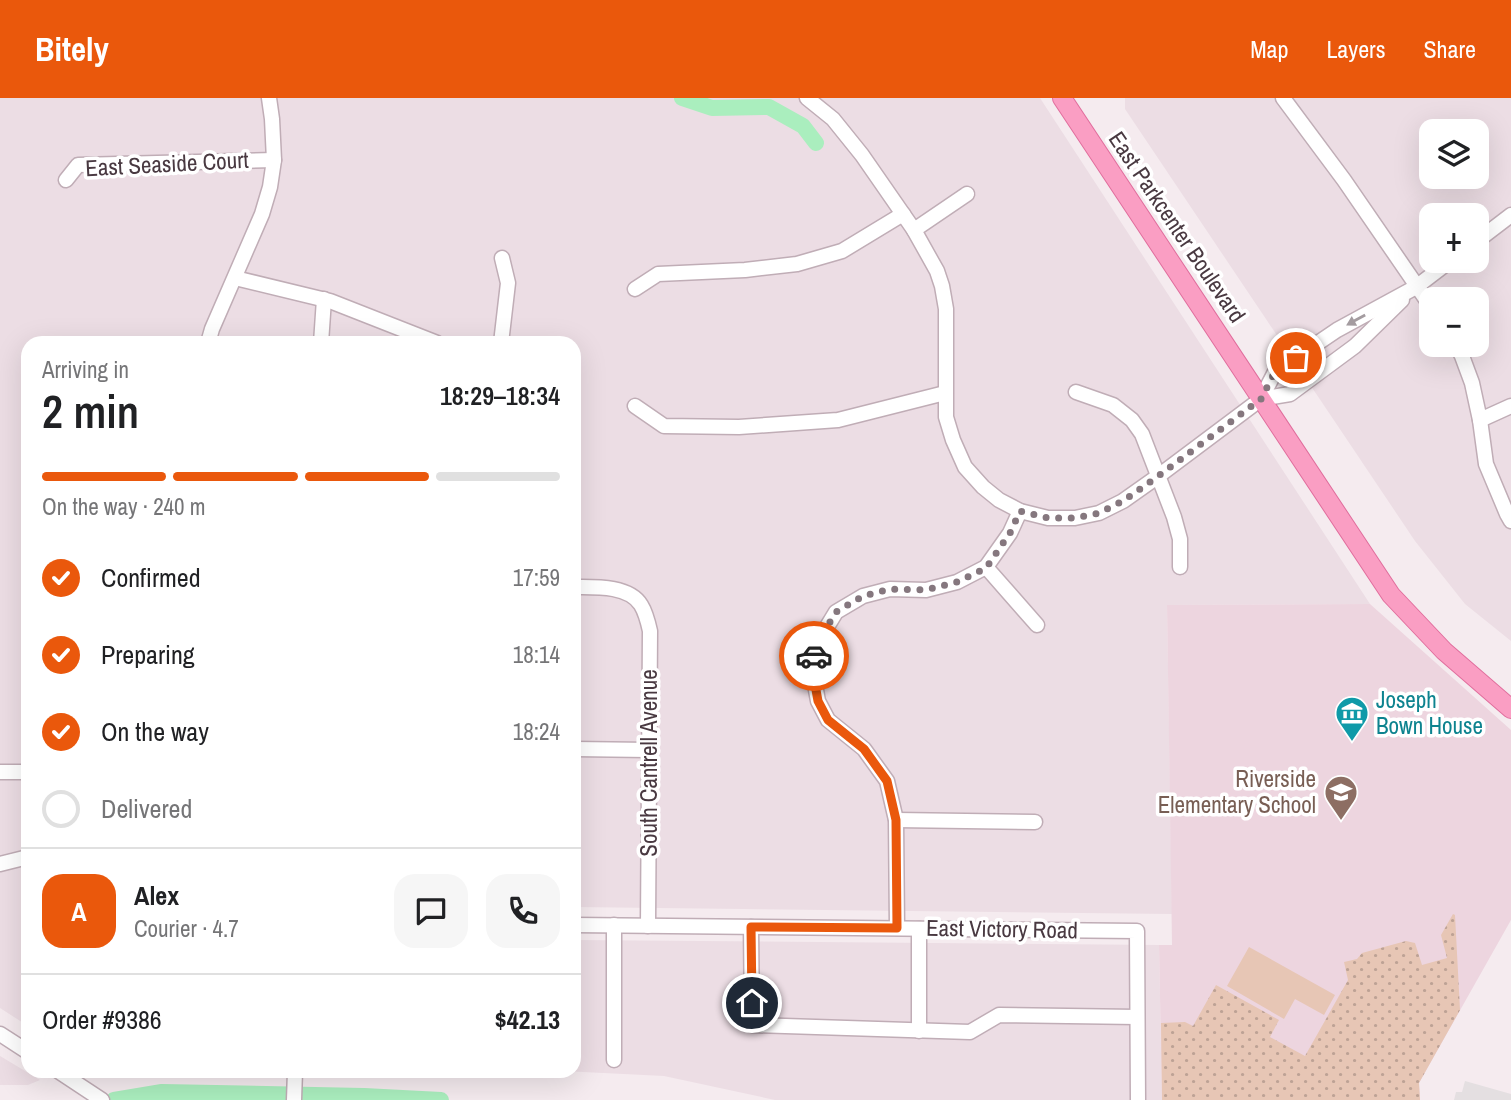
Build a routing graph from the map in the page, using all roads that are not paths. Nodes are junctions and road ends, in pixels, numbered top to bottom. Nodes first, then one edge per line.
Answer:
1 (269, 98) edge
2 (807, 98) edge
3 (1062, 98) edge
4 (1283, 98) edge
5 (274, 160) junction
6 (66, 180) dead end
7 (968, 194) dead end
8 (903, 214) junction
9 (1511, 215) edge
10 (914, 230) junction
11 (1489, 232) edge
12 (502, 258) dead end
13 (1434, 273) edge
14 (235, 278) junction
15 (1416, 287) junction
16 (635, 289) dead end
17 (1419, 291) edge
18 (324, 299) junction
19 (210, 336) edge
20 (321, 336) edge
21 (419, 336) edge
22 (503, 336) edge
23 (1462, 357) edge
24 (1076, 392) dead end
25 (945, 393) junction
26 (1261, 399) junction
27 (635, 406) dead end
28 (1511, 406) edge
29 (1480, 420) junction
30 (1157, 477) junction
31 (1020, 511) junction
32 (1511, 521) edge
33 (1180, 567) dead end
34 (986, 568) junction
35 (581, 587) edge
36 (1037, 625) dead end
37 (1511, 709) edge
38 (581, 750) edge
39 (649, 750) junction
40 (0, 772) edge
41 (21, 772) edge
42 (896, 820) junction
43 (1035, 822) dead end
44 (21, 859) edge
45 (0, 864) edge
46 (581, 925) edge
47 (614, 925) junction
48 (648, 926) junction
49 (751, 927) junction
50 (897, 928) junction
51 (919, 929) junction
52 (1137, 1017) junction
53 (919, 1031) junction
54 (0, 1034) edge
55 (21, 1048) edge
56 (614, 1060) dead end
57 (70, 1078) edge
58 (294, 1078) edge
59 (102, 1100) edge
60 (294, 1100) edge
61 (1138, 1100) edge

1 - 5 street
2 - 8 street
3 - 26 main road, East Parkcenter Boulevard
4 - 15 street
5 - 6 street, East Seaside Court
5 - 14 street
7 - 10 street
8 - 10 street
8 - 16 street
9 - 11 street
10 - 25 street
12 - 22 street
13 - 15 street
14 - 18 street
14 - 19 street
15 - 17 street
15 - 26 street
15 -> 26 street
18 - 20 street
18 - 21 street
23 - 29 street
24 - 30 street
25 - 27 street
25 - 31 street
26 - 30 street
26 - 37 main road, East Parkcenter Boulevard
28 - 29 street
29 - 32 street
30 - 31 street
30 - 33 street
31 - 34 street
34 - 36 street
34 - 42 street
35 - 39 street, South Cantrell Avenue
38 - 39 street
39 - 48 street, South Cantrell Avenue
40 - 41 street
42 - 43 street
42 - 50 street
44 - 45 street
46 - 47 street, East Victory Road
47 - 48 street, East Victory Road
47 - 56 street
48 - 49 street, East Victory Road
49 - 50 street, East Victory Road
49 - 53 street
50 - 51 street, East Victory Road
51 - 52 street, East Victory Road
51 - 53 street
52 - 53 street
52 - 61 street
54 - 55 street
57 - 59 street
58 - 60 street

